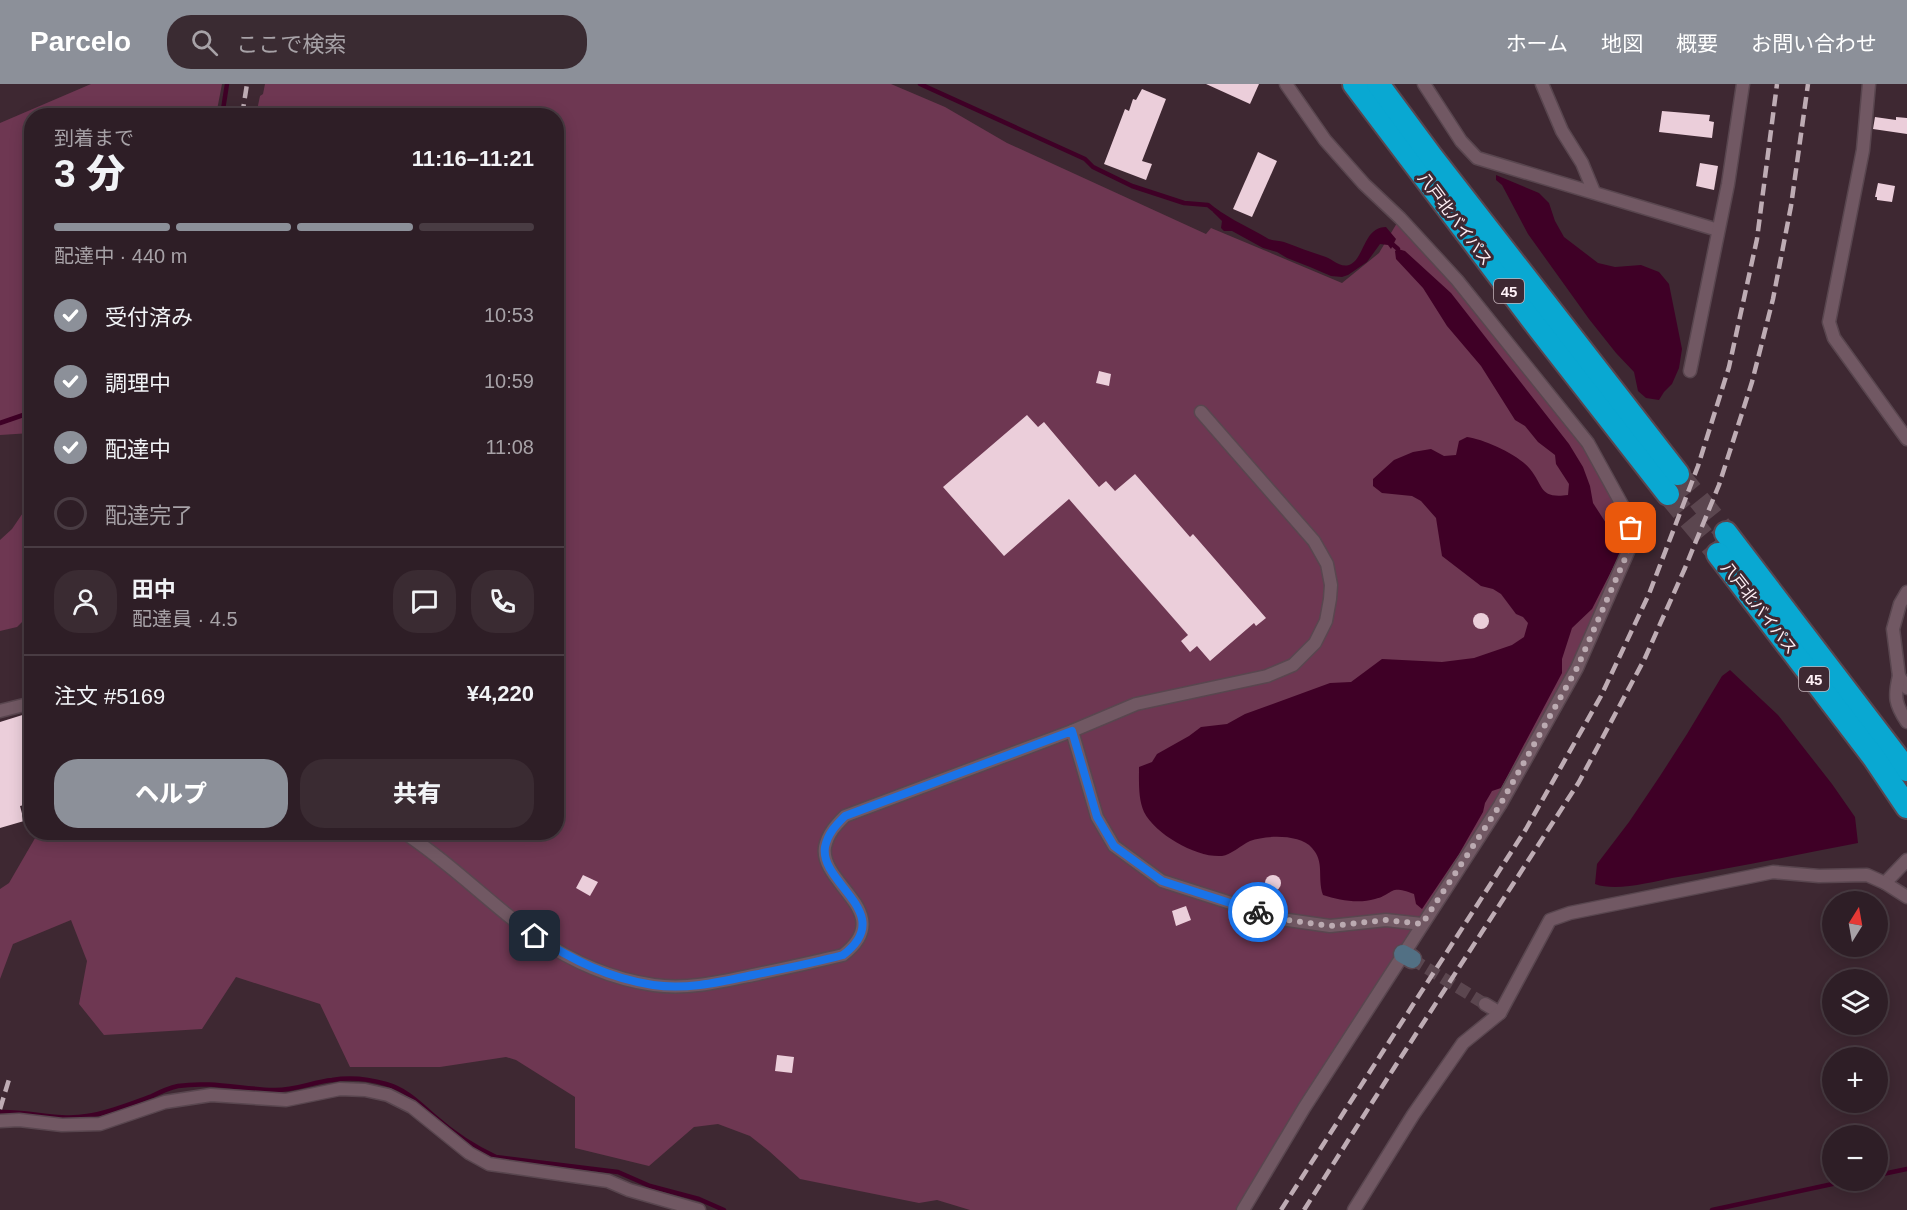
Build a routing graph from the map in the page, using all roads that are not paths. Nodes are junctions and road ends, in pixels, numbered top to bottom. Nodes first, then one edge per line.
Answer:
1 (1286, 84) edge
2 (1354, 84) edge
3 (1378, 84) edge
4 (1424, 84) edge
5 (1542, 84) edge
6 (1743, 84) edge
7 (1869, 84) edge
8 (1594, 192) junction
9 (1718, 231) junction
10 (1690, 371) dead end
11 (1201, 412) dead end
12 (1907, 439) edge
13 (1726, 533) tunnel mouth
14 (1718, 554) tunnel mouth
15 (1907, 592) edge
16 (1899, 676) junction
17 (1907, 688) edge
18 (24, 705) edge
19 (0, 711) edge
20 (1907, 722) edge
21 (1072, 731) junction
22 (1907, 770) edge
23 (1907, 807) edge
24 (415, 840) edge
25 (1907, 860) edge
26 (1885, 883) junction
27 (1907, 897) edge
28 (1422, 924) junction
29 (1485, 1004) tunnel mouth
30 (1500, 1013) junction
31 (0, 1121) edge
32 (699, 1210) edge
33 (1243, 1210) edge
34 (1354, 1210) edge

1 - 28 street
2 - 3 highway, 八戸北バイパス / 45
4 - 8 street
5 - 8 street
6 - 9 street
7 - 12 street
8 - 9 street
9 - 10 street
11 - 21 street
13 - 22 highway, 八戸北バイパス / 45
14 - 23 highway, 八戸北バイパス / 45
15 - 16 street
16 - 17 street
16 - 20 street
18 - 19 street
21 - 24 street
21 - 28 street
25 - 26 street
26 - 27 street
26 - 30 street
28 - 33 street
29 - 30 street
30 - 34 street
31 - 32 street

